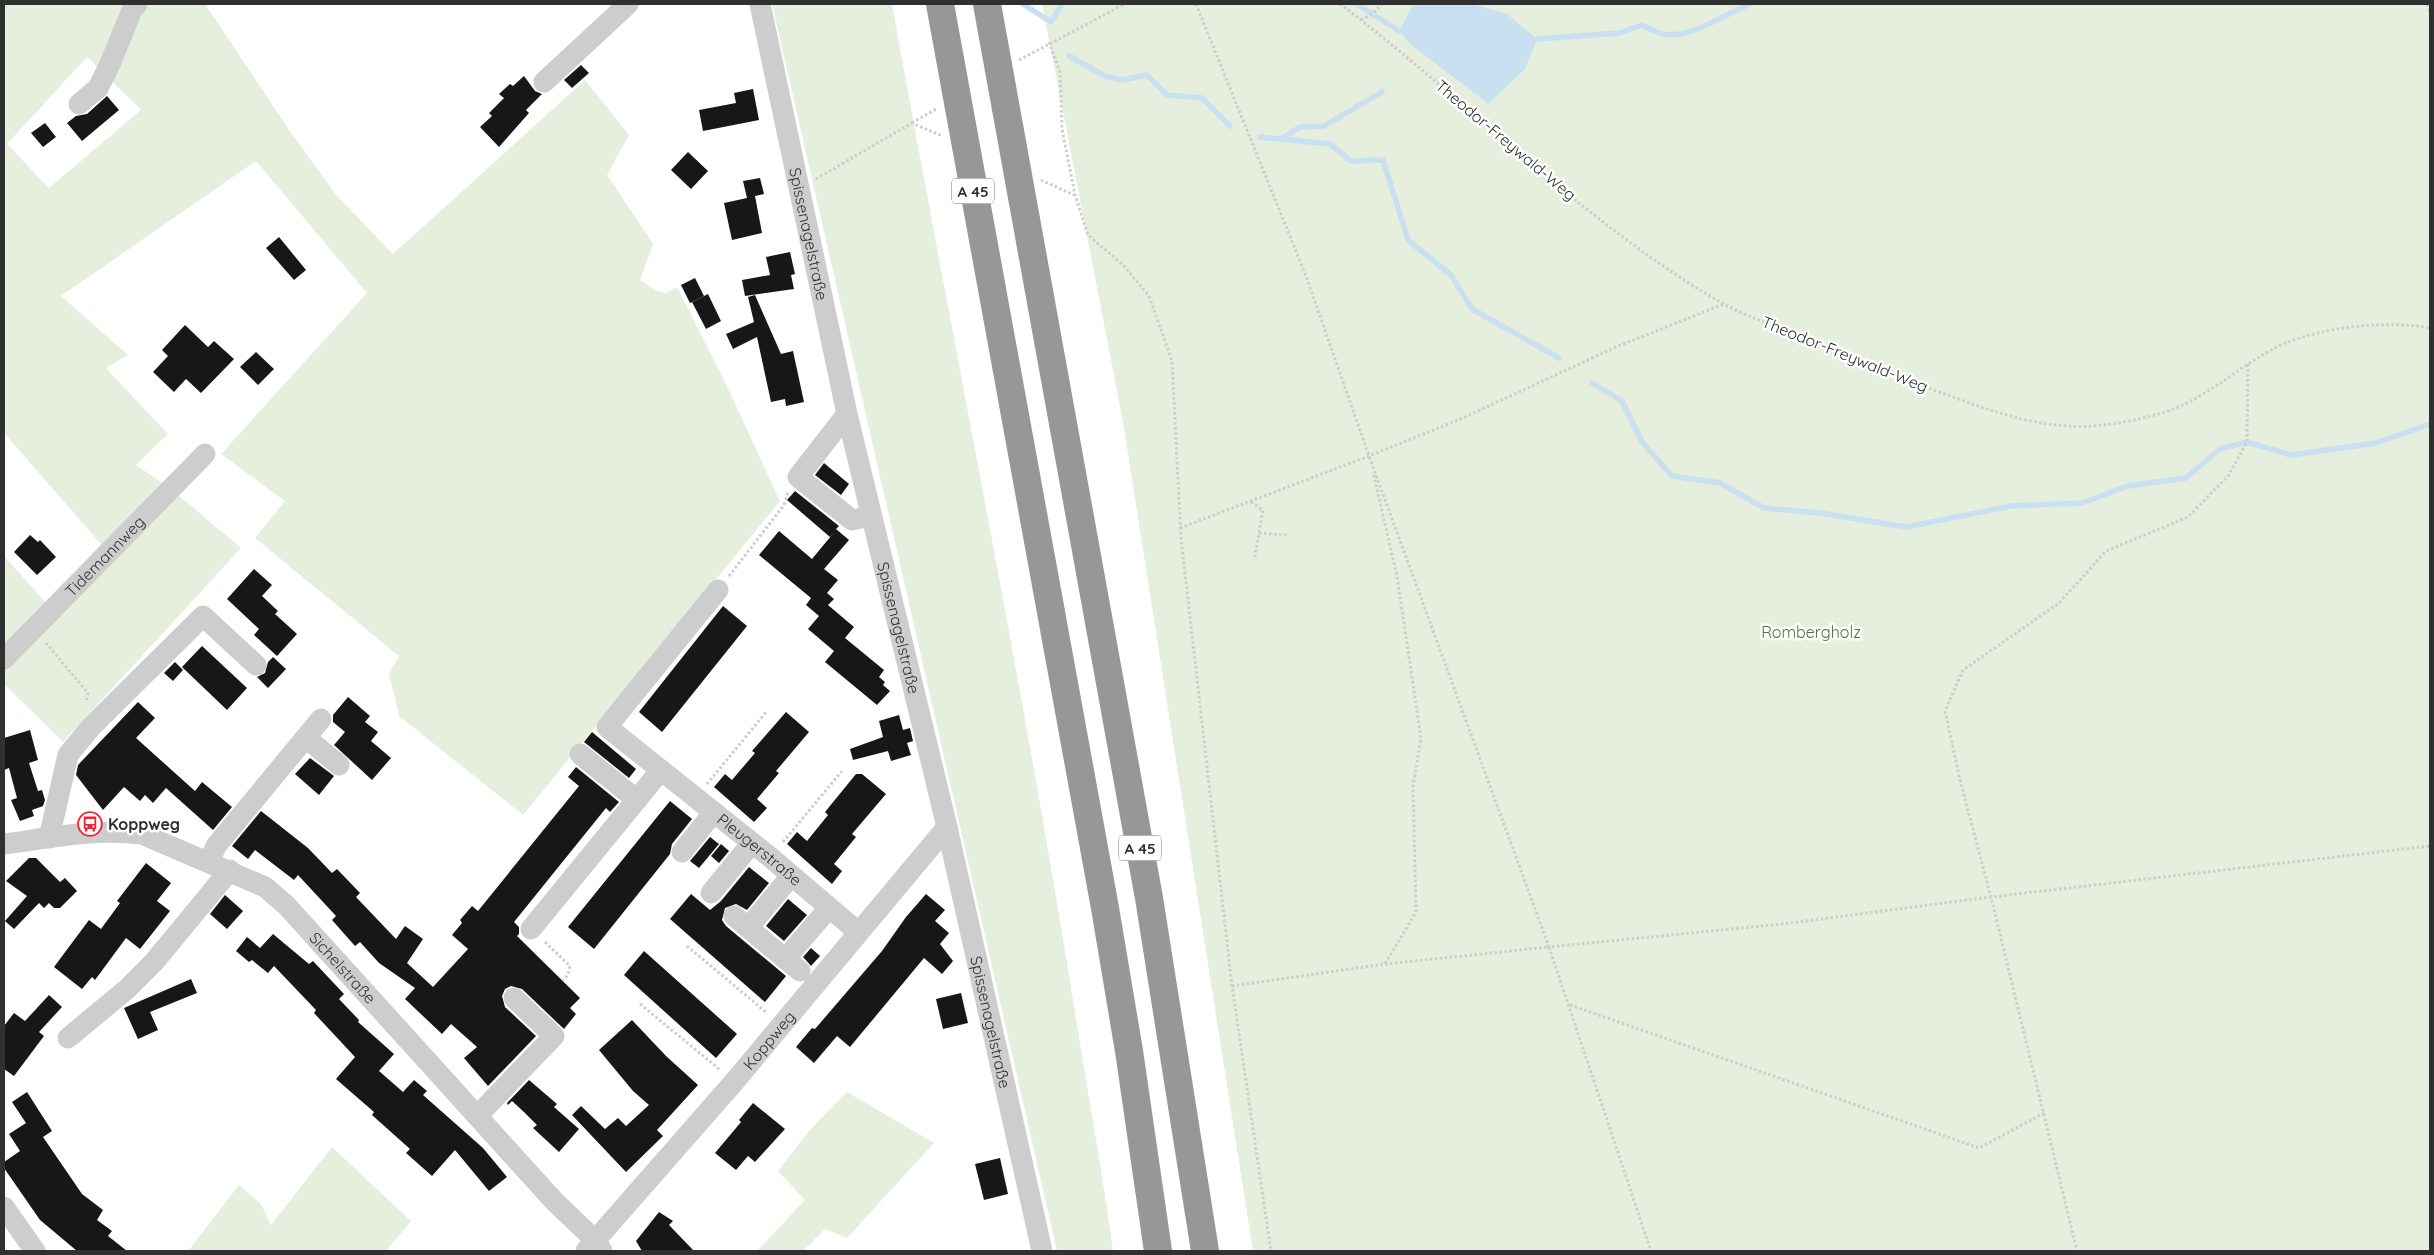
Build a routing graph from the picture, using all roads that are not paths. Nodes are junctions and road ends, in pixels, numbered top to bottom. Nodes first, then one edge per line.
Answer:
1 (137, 4) edge
2 (628, 4) edge
3 (760, 4) edge
4 (940, 4) edge
5 (987, 4) edge
6 (544, 82) dead end
7 (79, 104) dead end
8 (847, 414) junction
9 (205, 454) dead end
10 (871, 516) junction
11 (718, 590) road end
12 (4, 659) edge
13 (256, 665) dead end
14 (321, 719) dead end
15 (306, 738) junction
16 (580, 754) dead end
17 (339, 765) dead end
18 (661, 770) junction
19 (635, 802) junction
20 (714, 812) junction
21 (947, 827) junction
22 (49, 838) junction
23 (752, 843) junction
24 (4, 844) edge
25 (682, 852) dead end
26 (210, 862) junction
27 (230, 870) junction
28 (791, 876) junction
29 (711, 893) dead end
30 (829, 908) junction
31 (531, 929) road end
32 (858, 932) junction
33 (514, 998) dead end
34 (68, 1038) dead end
35 (478, 1115) junction
36 (4, 1207) edge
37 (594, 1248) edge
38 (35, 1251) edge
39 (1042, 1251) edge
40 (1158, 1251) edge
41 (1205, 1251) edge

1 - 7 street
2 - 6 street
3 - 8 street, Spissenagelstraße
4 - 40 highway, A 45
5 - 41 highway, A 45
8 - 10 street, Spissenagelstraße
8 - 10 street
9 - 12 street, Tidemannweg
10 - 21 street, Spissenagelstraße
11 - 18 street, Pleugerstraße
13 - 22 street
14 - 15 street
15 - 17 street
15 - 26 street
16 - 19 street
18 - 19 street
18 - 20 street, Pleugerstraße
19 - 31 street
20 - 23 street, Pleugerstraße
20 - 25 street
21 - 32 street, Koppweg
21 - 39 street, Spissenagelstraße
22 - 24 street, Sichelstraße
22 - 26 street, Sichelstraße
23 - 28 street, Pleugerstraße
23 - 29 street
26 - 27 street, Sichelstraße
27 - 34 street
27 - 35 street, Sichelstraße
28 - 30 street, Pleugerstraße
28 - 30 street
30 - 32 street, Pleugerstraße
32 - 37 street, Koppweg
33 - 35 street
35 - 37 street, Sichelstraße
36 - 38 street

